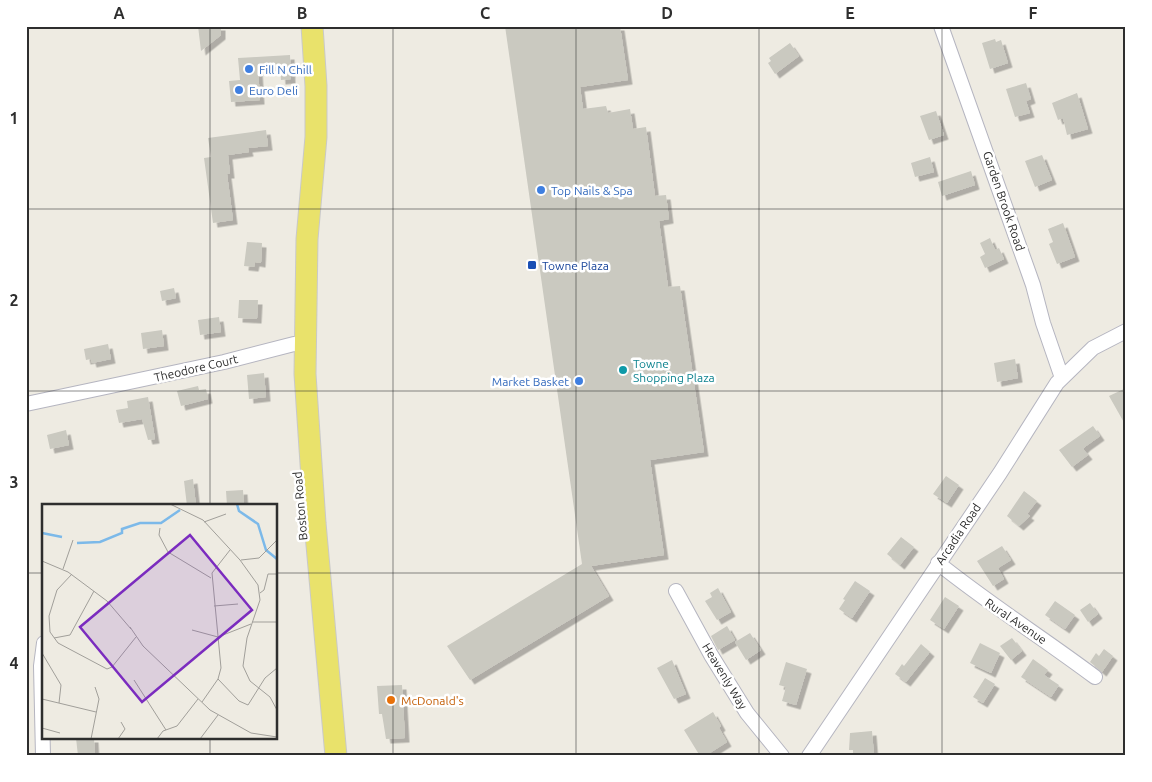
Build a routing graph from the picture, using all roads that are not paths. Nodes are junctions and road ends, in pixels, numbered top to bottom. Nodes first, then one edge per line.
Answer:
1 (312, 26) edge
2 (941, 26) edge
3 (307, 257) junction
4 (1126, 331) edge
5 (294, 344) junction
6 (1062, 378) junction
7 (26, 404) edge
8 (938, 563) junction
9 (676, 592) dead end
10 (42, 658) edge
11 (1095, 677) dead end
12 (42, 711) edge
13 (43, 740) edge
14 (43, 756) edge
15 (324, 756) edge
16 (336, 756) edge
17 (782, 756) edge
18 (809, 756) edge

1 - 3 main road, Boston Road
2 - 6 street, Garden Brook Road
3 - 5 main road, Boston Road
3 - 16 main road, Boston Road
4 - 6 street, Arcadia Road
5 - 7 street, Theodore Court
5 - 15 main road, Boston Road
6 - 8 street, Arcadia Road
8 - 11 street, Rural Avenue
8 - 18 street, Arcadia Road
9 - 17 street, Heavenly Way
10 - 12 street
13 - 14 street

